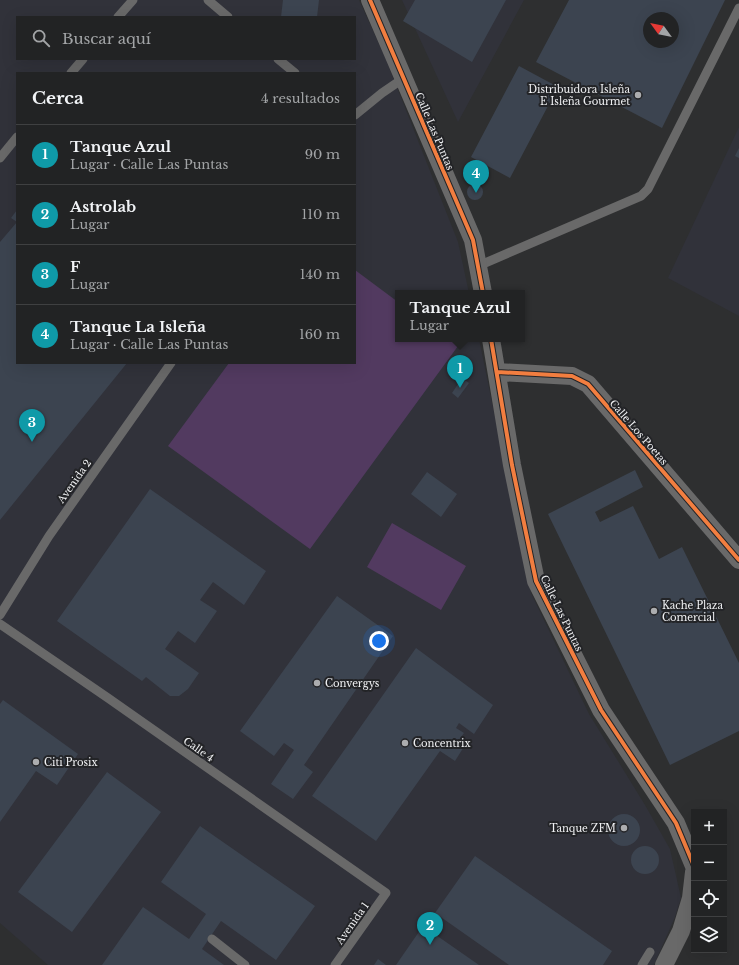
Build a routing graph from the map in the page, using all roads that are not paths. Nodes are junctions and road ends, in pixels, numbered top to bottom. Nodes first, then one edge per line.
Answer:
1 (133, 0) edge
2 (208, 0) edge
3 (374, 3) edge
4 (739, 8) edge
5 (119, 16) edge
6 (227, 16) edge
7 (82, 60) edge
8 (279, 60) edge
9 (72, 72) edge
10 (294, 72) edge
11 (404, 78) junction
12 (356, 115) edge
13 (16, 138) edge
14 (0, 158) edge
15 (478, 266) junction
16 (482, 290) edge
17 (492, 342) edge
18 (170, 364) edge
19 (497, 372) junction
20 (739, 560) edge
21 (0, 615) edge
22 (0, 624) edge
23 (691, 859) edge
24 (693, 881) edge
25 (386, 893) joint
26 (212, 939) dead end
27 (650, 952) dead end
28 (245, 965) edge
29 (336, 965) edge
30 (642, 965) edge
31 (664, 965) edge

1 - 5 lane
2 - 6 lane
3 - 11 street, Calle Las Puntas
4 - 15 lane
7 - 9 lane
8 - 10 lane
11 - 12 lane
11 - 15 street, Calle Las Puntas
13 - 14 lane
15 - 16 street, Calle Las Puntas
17 - 19 street, Calle Las Puntas
18 - 21 lane, Avenida 2
19 - 20 street, Calle Los Poetas
19 - 23 street, Calle Las Puntas
22 - 25 lane, Calle 4
24 - 31 street
25 - 29 lane, Avenida 1
26 - 28 lane
27 - 30 lane

